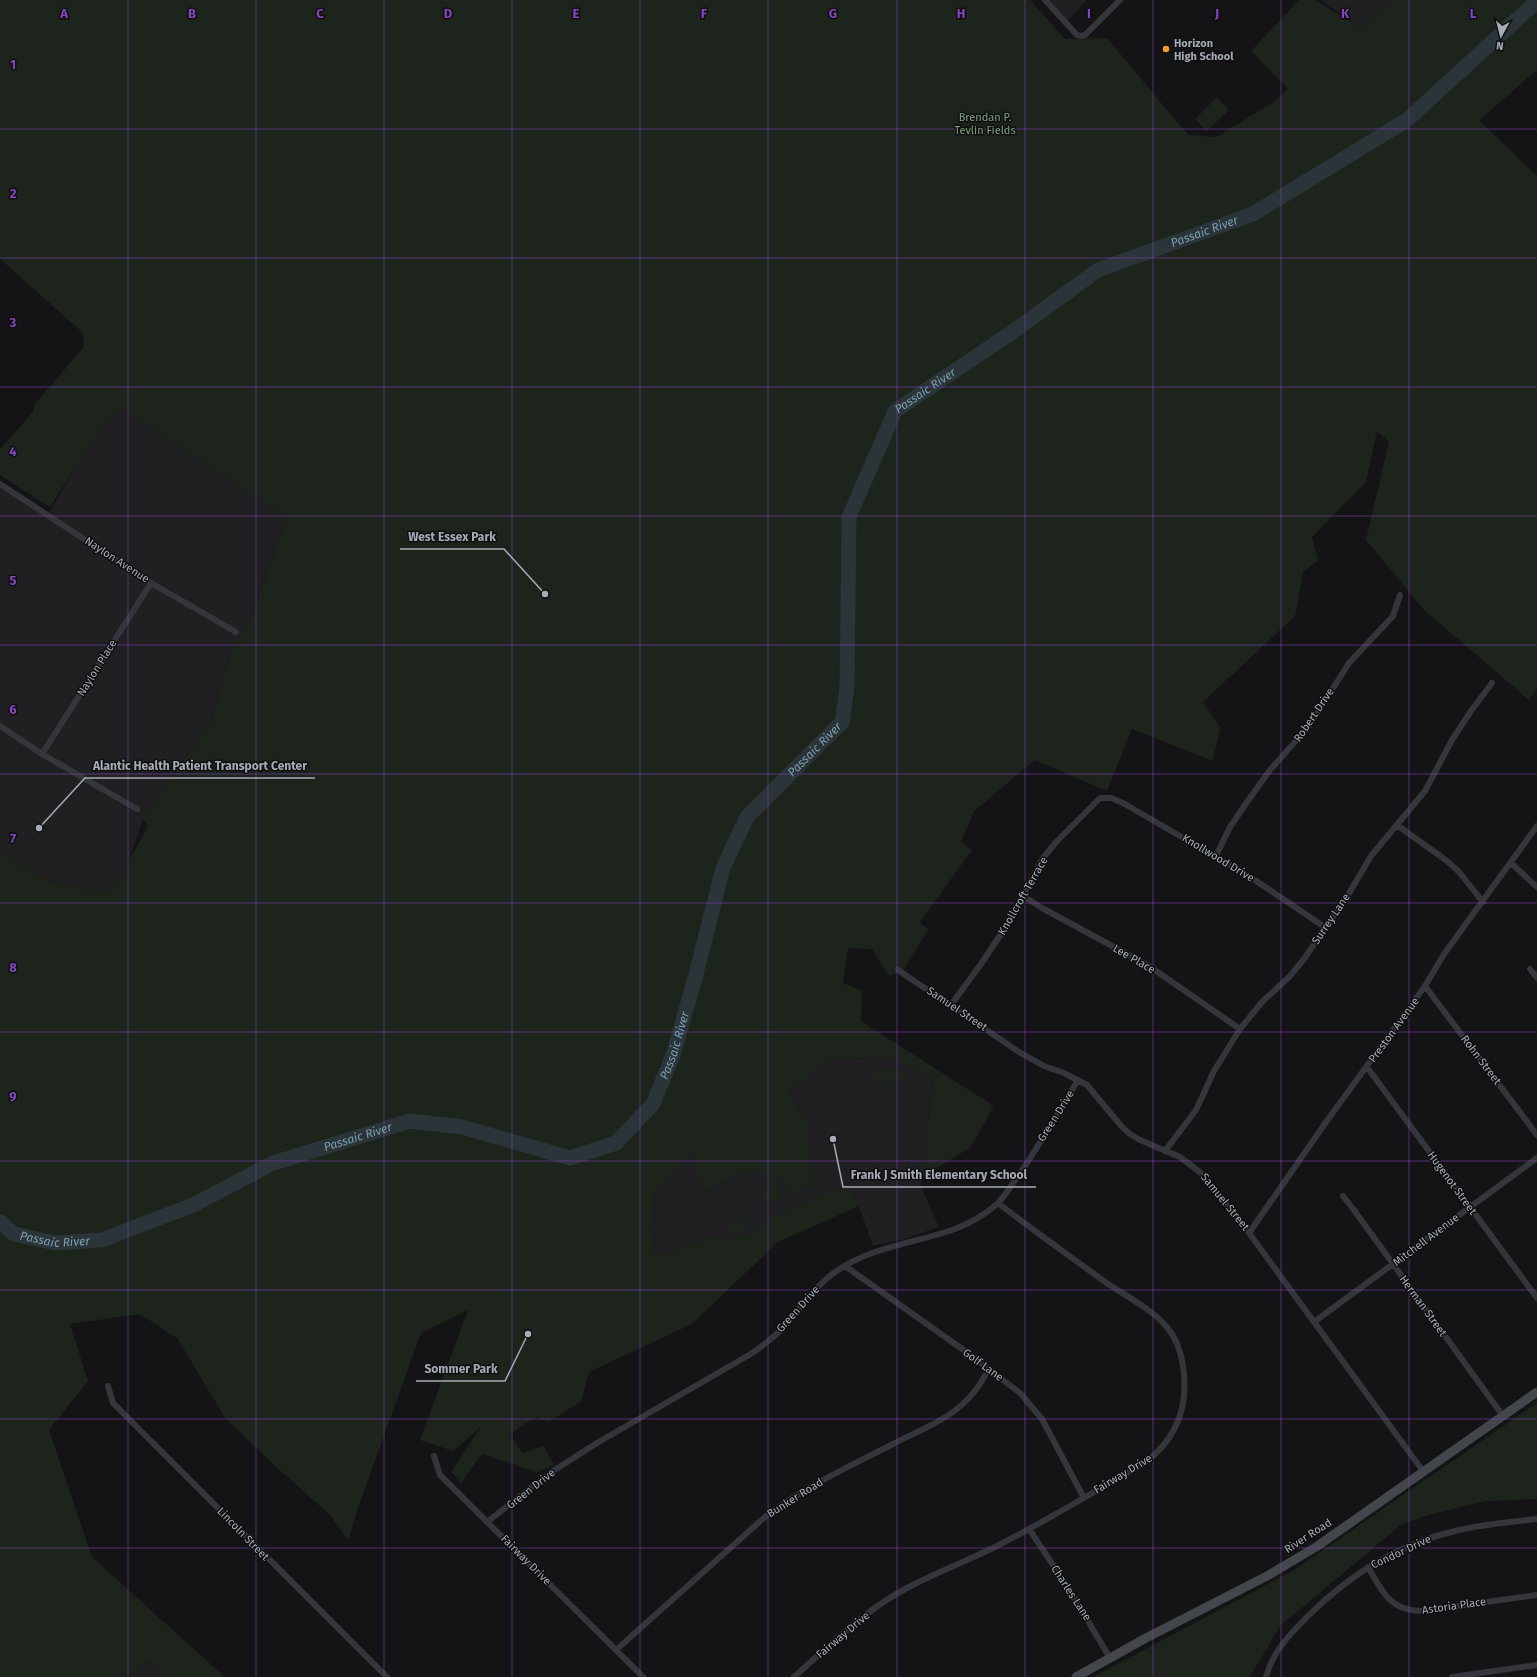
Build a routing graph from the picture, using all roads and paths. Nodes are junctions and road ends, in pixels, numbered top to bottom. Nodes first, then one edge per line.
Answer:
1 (1045, 0) edge
2 (1120, 0) edge
3 (0, 484) edge
4 (151, 583) junction
5 (1400, 595) dead end
6 (236, 632) dead end
7 (1492, 683) dead end
8 (0, 726) edge
9 (42, 754) junction
10 (1105, 797) joint
11 (137, 809) dead end
12 (1397, 825) junction
13 (1537, 826) edge
14 (1216, 856) junction
15 (1511, 863) junction
16 (1537, 887) edge
17 (1023, 896) junction
18 (1483, 902) junction
19 (1326, 928) junction
20 (1530, 969) dead end
21 (898, 970) dead end
22 (1537, 978) edge
23 (1425, 986) junction
24 (951, 1005) junction
25 (1240, 1029) junction
26 (1367, 1067) junction
27 (1078, 1080) junction
28 (1537, 1134) edge
29 (1165, 1151) junction
30 (1537, 1158) edge
31 (1342, 1196) dead end
32 (998, 1203) junction
33 (1470, 1207) junction
34 (1249, 1233) junction
35 (1394, 1264) junction
36 (845, 1266) junction
37 (1537, 1298) edge
38 (1314, 1322) junction
39 (989, 1369) junction
40 (108, 1386) dead end
41 (1537, 1392) edge
42 (1503, 1416) junction
43 (434, 1456) dead end
44 (1423, 1471) junction
45 (1084, 1498) junction
46 (1537, 1518) edge
47 (487, 1522) junction
48 (1029, 1529) junction
49 (1368, 1567) junction
50 (1537, 1595) edge
51 (616, 1650) junction
52 (1110, 1658) junction
53 (1537, 1665) edge
54 (387, 1677) edge
55 (643, 1677) edge
56 (794, 1677) edge
57 (1076, 1677) edge
58 (1266, 1677) edge
59 (1452, 1677) edge

1 - 2 street
3 - 4 street, Naylon Avenue
4 - 6 street, Naylon Avenue
4 - 9 street, Naylon Place
5 - 14 street, Robert Drive
7 - 12 street, Surrey Lane
8 - 9 street
9 - 11 street
10 - 14 street, Knollwood Drive
10 - 17 street, Knollcroft Terrace
12 - 18 street
12 - 19 street, Surrey Lane
13 - 15 street, Preston Avenue
14 - 19 street, Knollwood Drive
15 - 16 street
15 - 18 street, Preston Avenue
17 - 24 street, Knollcroft Terrace
17 - 25 street, Lee Place
18 - 23 street, Preston Avenue
19 - 25 street, Surrey Lane
20 - 22 street
21 - 24 street, Samuel Street
23 - 26 street, Preston Avenue
23 - 28 street, Rohn Street
24 - 27 street, Samuel Street
25 - 29 street, Surrey Lane
26 - 33 street, Hugenot Street
26 - 34 street, Preston Avenue
27 - 29 street, Samuel Street
27 - 32 street, Green Drive
29 - 34 street, Samuel Street
30 - 33 street, Mitchell Avenue
31 - 35 street, Herman Street
32 - 36 street, Green Drive
32 - 45 street, Fairway Drive
33 - 35 street, Mitchell Avenue
33 - 37 street, Hugenot Street
34 - 38 street, Samuel Street
35 - 38 street, Mitchell Avenue
35 - 42 street, Herman Street
36 - 39 street, Golf Lane
36 - 47 street, Green Drive
38 - 44 street, Samuel Street
39 - 45 street, Golf Lane
39 - 51 street, Bunker Road
40 - 54 street, Lincoln Street
41 - 42 street, River Road
42 - 44 street, River Road
43 - 47 street, Fairway Drive
44 - 52 street, River Road
45 - 48 street, Fairway Drive
46 - 49 street, Condor Drive
47 - 51 street, Fairway Drive
48 - 52 street, Charles Lane
48 - 56 street, Fairway Drive
49 - 50 street, Astoria Place
49 - 58 street, Condor Drive
51 - 55 street, Fairway Drive
52 - 57 street, River Road
53 - 59 street

